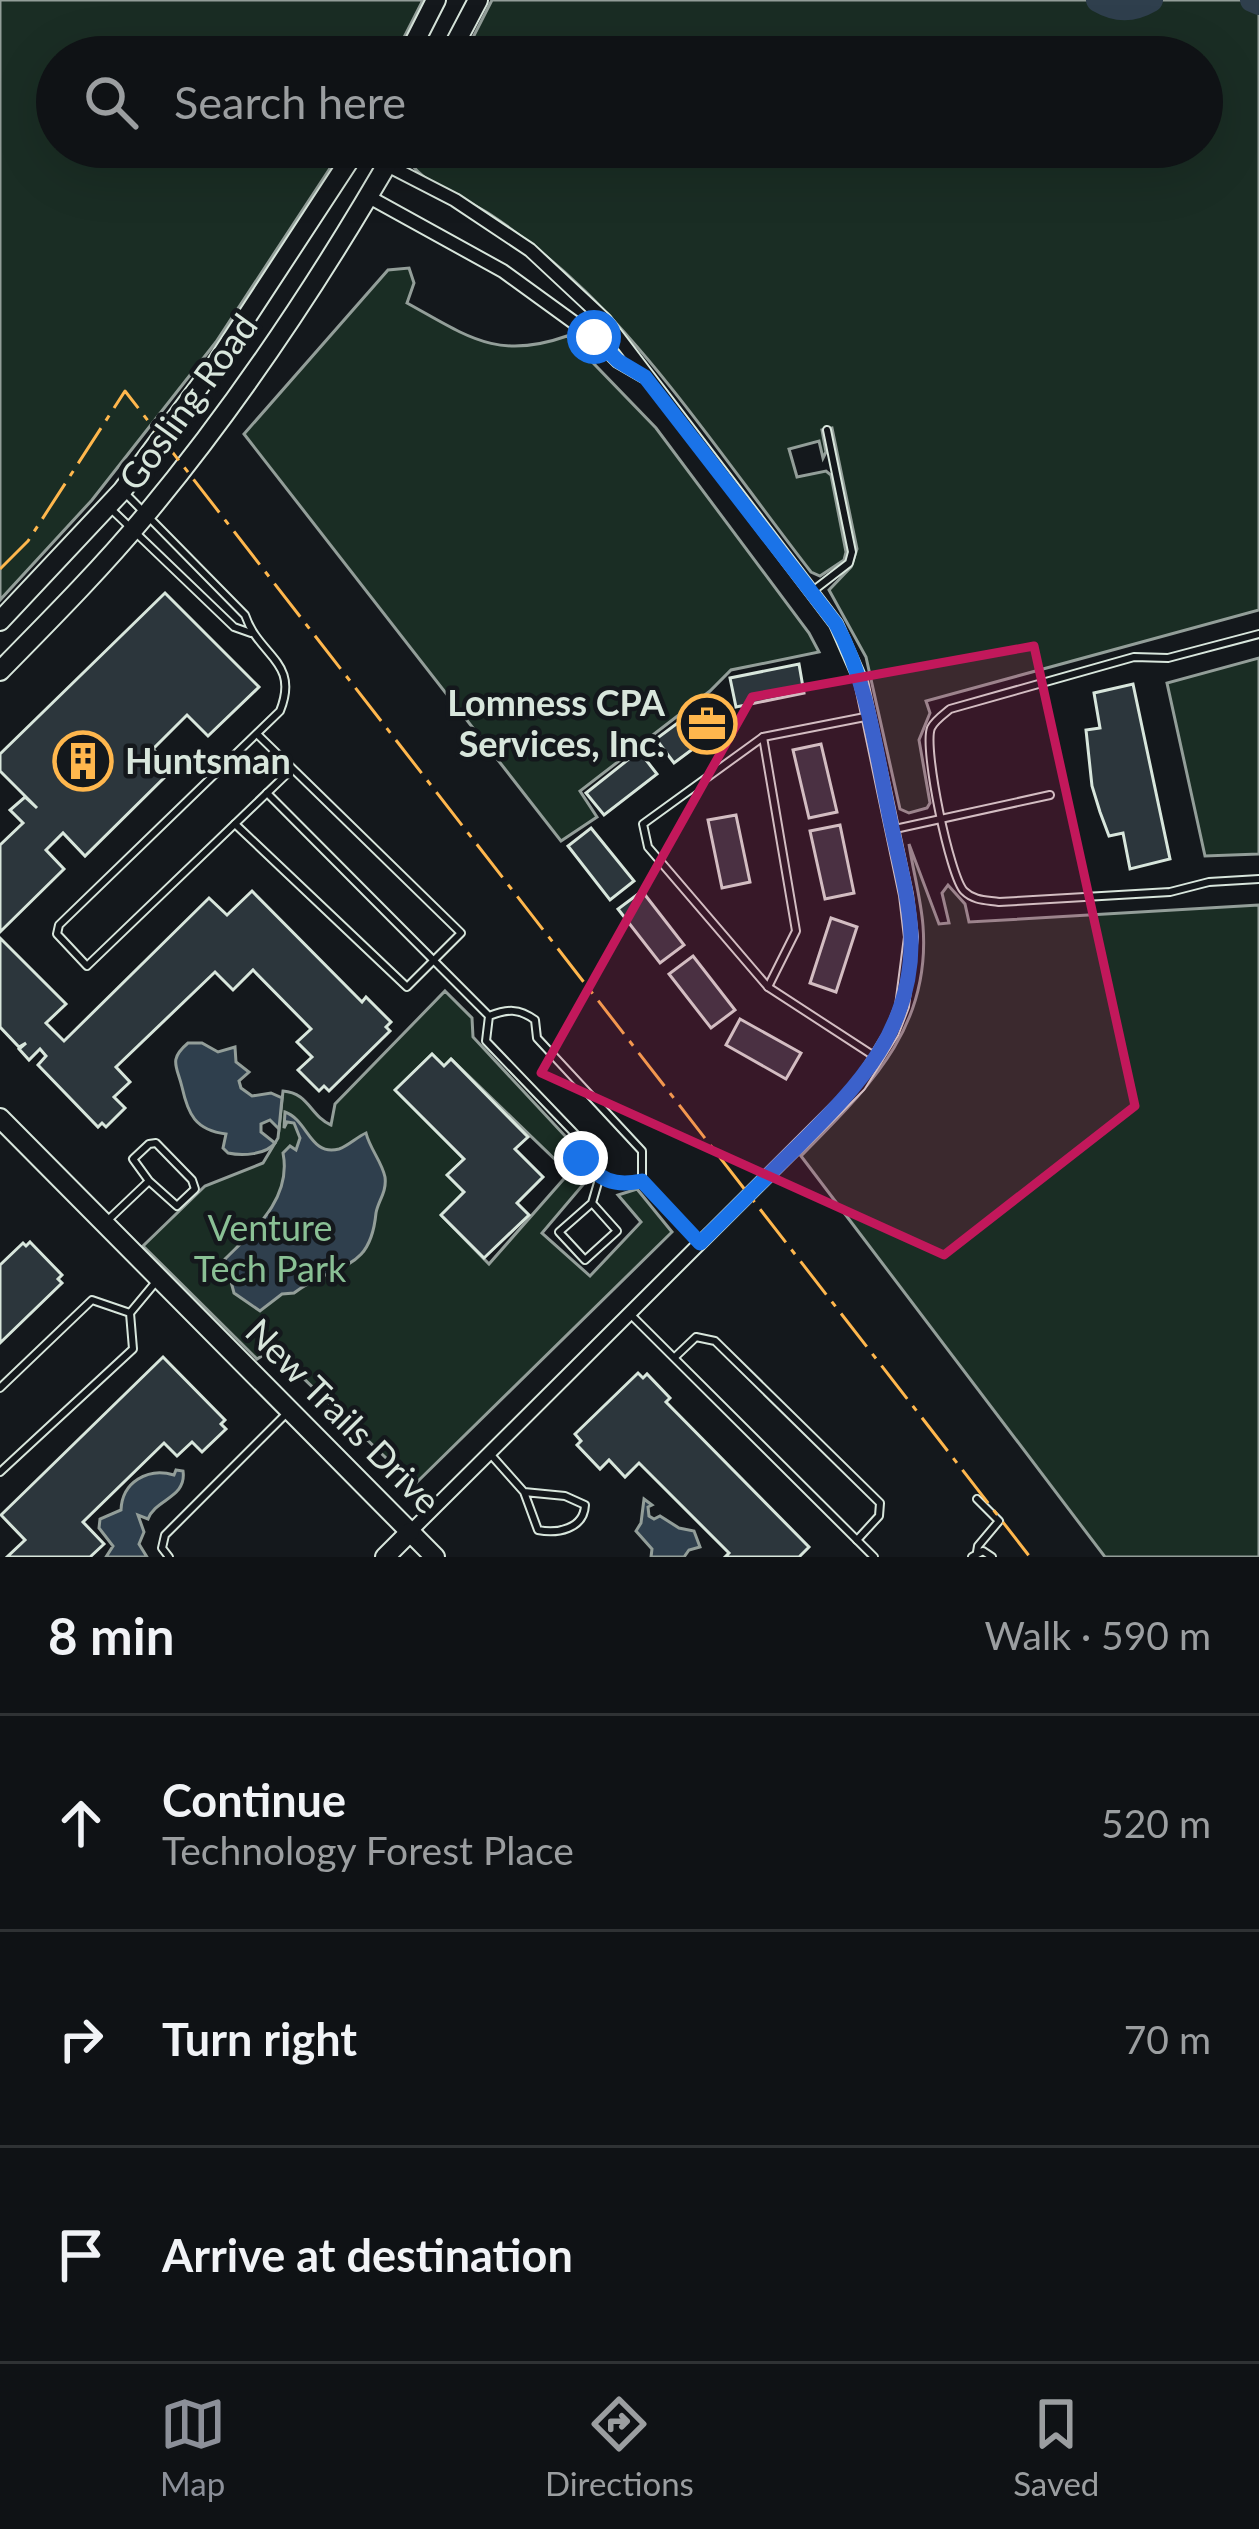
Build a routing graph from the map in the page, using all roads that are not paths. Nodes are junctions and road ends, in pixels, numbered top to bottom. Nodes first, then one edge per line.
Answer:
1 (436, 0) edge
2 (478, 0) edge
3 (418, 36) edge
4 (459, 36) edge
5 (344, 168) edge
6 (386, 168) edge
7 (409, 168) edge
8 (370, 197) junction
9 (645, 377) junction
10 (826, 430) dead end
11 (122, 491) junction
12 (108, 506) junction
13 (140, 521) junction
14 (812, 592) junction
15 (0, 621) edge
16 (251, 633) junction
17 (1259, 634) edge
18 (0, 671) edge
19 (869, 716) junction
20 (257, 734) junction
21 (763, 737) junction
22 (291, 770) junction
23 (267, 793) junction
24 (1050, 795) dead end
25 (943, 818) junction
26 (235, 824) junction
27 (892, 830) junction
28 (1259, 879) edge
29 (432, 962) junction
30 (767, 987) junction
31 (489, 1016) junction
32 (876, 1058) junction
33 (0, 1118) edge
34 (599, 1179) junction
35 (149, 1181) junction
36 (642, 1181) junction
37 (592, 1203) junction
38 (105, 1222) junction
39 (700, 1243) junction
40 (160, 1277) junction
41 (130, 1312) junction
42 (629, 1313) junction
43 (674, 1357) junction
44 (0, 1388) edge
45 (290, 1410) junction
46 (489, 1453) junction
47 (0, 1472) edge
48 (524, 1492) junction
49 (977, 1498) dead end
50 (410, 1532) junction
51 (857, 1540) junction
52 (975, 1555) edge
53 (169, 1557) edge
54 (385, 1557) edge
55 (435, 1557) edge
56 (874, 1557) edge
57 (992, 1557) edge

1 - 3 main road
2 - 4 main road
5 - 11 main road, Gosling Road
6 - 8 main road, Gosling Road
7 - 9 street
8 - 9 street
8 - 13 main road, Gosling Road
9 - 14 street
10 - 14 lane
11 - 12 main road, Gosling Road
11 - 13 lane
12 - 13 lane
12 - 15 main road, Gosling Road
13 - 16 lane
13 - 16 lane
13 - 18 main road, Gosling Road
14 - 19 street
16 - 20 lane
17 - 25 lane
19 - 21 lane
19 - 27 street
20 - 22 lane
20 - 26 lane
21 - 30 lane
21 - 30 lane
22 - 23 lane
22 - 29 lane
23 - 26 lane
23 - 29 lane
24 - 25 lane
25 - 27 lane
25 - 28 lane
26 - 29 lane
27 - 32 street
29 - 31 lane
30 - 32 lane
31 - 34 lane
31 - 36 lane
32 - 39 street
33 - 38 main road, New Trails Drive
34 - 36 lane
34 - 37 lane
35 - 35 lane
35 - 38 lane
36 - 39 lane
37 - 37 lane
38 - 40 main road, New Trails Drive
39 - 42 street
40 - 41 lane
40 - 45 main road, New Trails Drive
41 - 44 lane
41 - 47 lane
42 - 43 lane
42 - 46 street
43 - 51 lane
43 - 51 lane
45 - 50 main road, New Trails Drive
45 - 53 lane
46 - 48 lane
46 - 50 street
48 - 48 lane
49 - 52 lane
50 - 54 main road
50 - 55 main road, New Trails Drive
51 - 56 lane
52 - 57 lane

